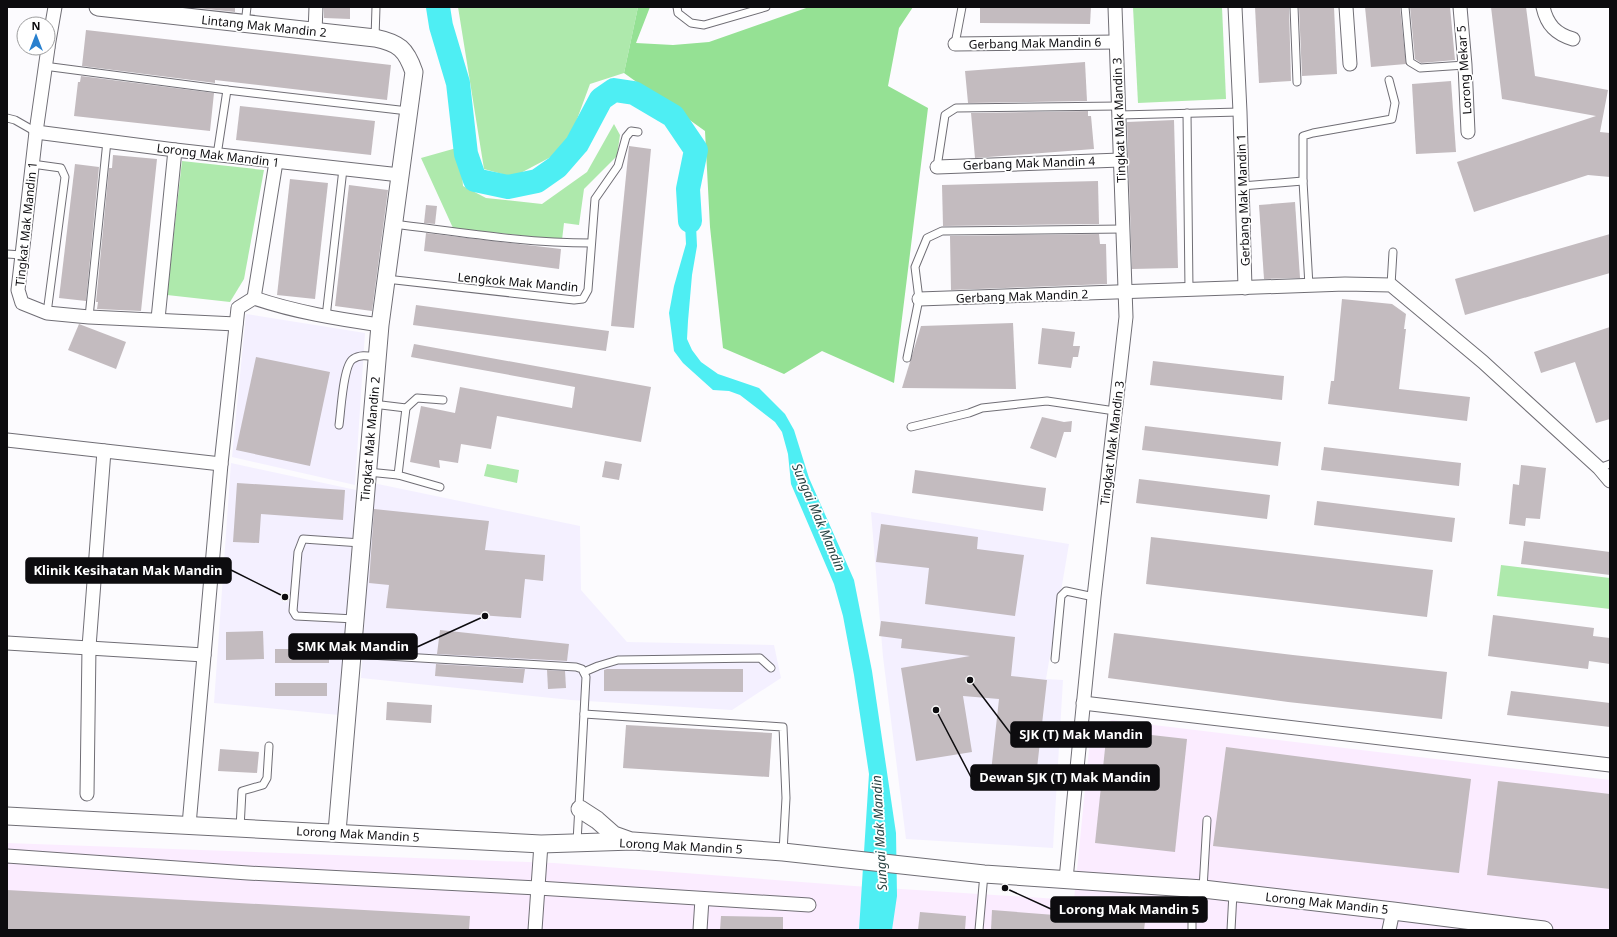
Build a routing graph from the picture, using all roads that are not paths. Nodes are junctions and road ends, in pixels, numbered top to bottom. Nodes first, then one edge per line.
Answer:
1 (98, 7) edge
2 (247, 7) edge
3 (316, 7) edge
4 (376, 7) edge
5 (677, 7) edge
6 (766, 7) edge
7 (962, 7) edge
8 (1114, 7) edge
9 (1234, 7) edge
10 (1294, 7) edge
11 (1346, 7) edge
12 (1405, 7) edge
13 (1460, 7) edge
14 (1543, 7) edge
15 (245, 24) junction
16 (315, 32) junction
17 (375, 38) junction
18 (1573, 39) dead end
19 (1116, 42) junction
20 (955, 44) joint
21 (403, 49) joint
22 (46, 56) edge
23 (1350, 64) dead end
24 (1465, 65) junction
25 (44, 66) junction
26 (1389, 80) dead end
27 (1297, 82) dead end
28 (227, 90) junction
29 (408, 111) junction
30 (1118, 111) junction
31 (1240, 112) junction
32 (1187, 113) junction
33 (7, 118) edge
34 (36, 132) junction
35 (638, 132) dead end
36 (1468, 132) dead end
37 (107, 141) junction
38 (175, 150) junction
39 (217, 155) junction
40 (1120, 160) junction
41 (276, 162) junction
42 (32, 164) junction
43 (937, 167) joint
44 (343, 170) junction
45 (400, 175) junction
46 (1303, 181) junction
47 (1242, 186) junction
48 (394, 224) junction
49 (1123, 229) junction
50 (591, 243) junction
51 (1393, 252) dead end
52 (7, 254) edge
53 (22, 255) junction
54 (386, 279) junction
55 (1391, 285) junction
56 (1309, 286) junction
57 (1245, 288) junction
58 (1189, 290) junction
59 (1125, 292) junction
60 (254, 298) junction
61 (919, 299) junction
62 (47, 313) junction
63 (89, 317) junction
64 (326, 317) junction
65 (158, 319) junction
66 (236, 324) junction
67 (380, 325) junction
68 (377, 357) junction
69 (907, 358) dead end
70 (443, 400) dead end
71 (373, 404) junction
72 (406, 408) junction
73 (1115, 411) junction
74 (339, 425) dead end
75 (911, 427) dead end
76 (7, 440) edge
77 (104, 451) junction
78 (221, 464) junction
79 (1605, 466) edge
80 (368, 472) junction
81 (398, 475) junction
82 (1610, 481) edge
83 (440, 487) dead end
84 (361, 543) junction
85 (1094, 597) junction
86 (355, 619) junction
87 (7, 643) edge
88 (89, 647) junction
89 (352, 654) junction
90 (204, 655) junction
91 (1055, 659) dead end
92 (772, 668) dead end
93 (584, 672) junction
94 (1083, 703) junction
95 (584, 714) junction
96 (269, 746) dead end
97 (1610, 765) edge
98 (87, 794) dead end
99 (580, 809) junction
100 (7, 816) edge
101 (1207, 820) dead end
102 (189, 825) junction
103 (240, 828) junction
104 (337, 832) junction
105 (577, 842) junction
106 (633, 842) junction
107 (541, 844) junction
108 (783, 852) junction
109 (7, 856) edge
110 (984, 874) junction
111 (1066, 879) junction
112 (538, 888) junction
113 (1198, 889) junction
114 (1233, 893) junction
115 (702, 899) junction
116 (808, 905) dead end
117 (1393, 911) junction
118 (1512, 928) edge
119 (535, 930) edge
120 (700, 930) edge
121 (979, 930) edge
122 (1192, 930) edge
123 (1231, 930) edge
124 (1389, 930) edge
125 (1544, 930) edge

1 - 15 street, Lintang Mak Mandin 2
2 - 15 lane
3 - 16 street
4 - 17 lane
5 - 6 lane
7 - 20 lane
8 - 19 street, Tingkat Mak Mandin 3
9 - 31 street, Gerbang Mak Mandin 1
10 - 27 lane
11 - 23 street
12 - 24 lane
13 - 24 street, Lorong Mekar 5
14 - 18 street
15 - 16 street, Lintang Mak Mandin 2
16 - 17 street, Lintang Mak Mandin 2
17 - 21 street, Lintang Mak Mandin 2
19 - 20 street, Gerbang Mak Mandin 6
19 - 30 street, Tingkat Mak Mandin 3
21 - 29 street, Tingkat Mak Mandin 2
22 - 25 street, Tingkat Mak Mandin 1
24 - 36 street, Lorong Mekar 5
25 - 28 lane
25 - 34 street, Tingkat Mak Mandin 1
26 - 46 lane
28 - 29 lane
28 - 39 lane
29 - 45 street, Tingkat Mak Mandin 2
30 - 32 lane
30 - 40 street, Tingkat Mak Mandin 3
30 - 43 lane
31 - 32 lane
31 - 47 street, Gerbang Mak Mandin 1
32 - 58 lane
33 - 34 lane
34 - 37 street, Lorong Mak Mandin 1
34 - 42 street, Tingkat Mak Mandin 1
35 - 50 lane, Lengkok Mak Mandin
37 - 38 street, Lorong Mak Mandin 1
37 - 63 lane
38 - 39 street, Lorong Mak Mandin 1
38 - 65 street
39 - 41 street, Lorong Mak Mandin 1
40 - 43 street, Gerbang Mak Mandin 4
40 - 49 street, Tingkat Mak Mandin 3
41 - 44 street, Lorong Mak Mandin 1
41 - 60 street
42 - 53 street, Tingkat Mak Mandin 1
42 - 62 lane
44 - 45 street, Lorong Mak Mandin 1
44 - 64 lane
45 - 48 street, Tingkat Mak Mandin 2
46 - 47 lane
46 - 56 lane
47 - 57 street, Gerbang Mak Mandin 1
48 - 50 lane
48 - 54 street, Tingkat Mak Mandin 2
49 - 59 street, Tingkat Mak Mandin 3
49 - 61 lane
50 - 54 lane, Lengkok Mak Mandin
51 - 55 lane
52 - 53 lane
53 - 62 street, Tingkat Mak Mandin 1
54 - 67 street, Tingkat Mak Mandin 2
55 - 56 street, Gerbang Mak Mandin 2
55 - 79 street
56 - 57 street, Gerbang Mak Mandin 2
57 - 58 street, Gerbang Mak Mandin 2
58 - 59 street, Gerbang Mak Mandin 2
59 - 61 street, Gerbang Mak Mandin 2
59 - 73 street, Tingkat Mak Mandin 3
60 - 64 street
60 - 66 street
61 - 69 lane
62 - 63 street, Tingkat Mak Mandin 1
63 - 65 street, Tingkat Mak Mandin 1
64 - 67 street
65 - 66 street, Tingkat Mak Mandin 1
66 - 78 street
67 - 68 street, Tingkat Mak Mandin 2
68 - 71 street, Tingkat Mak Mandin 2
68 - 74 lane
70 - 72 lane
71 - 72 lane
71 - 80 street, Tingkat Mak Mandin 2
72 - 81 lane
73 - 75 lane
73 - 85 street, Tingkat Mak Mandin 3
76 - 77 street
77 - 78 street
77 - 88 street
78 - 90 street
79 - 82 street
80 - 81 lane
80 - 84 street, Tingkat Mak Mandin 2
81 - 83 lane
84 - 86 street, Tingkat Mak Mandin 2
84 - 86 lane
85 - 91 lane
85 - 94 street, Tingkat Mak Mandin 3
86 - 89 street, Tingkat Mak Mandin 2
87 - 88 street
88 - 90 street
88 - 98 street
89 - 93 lane
89 - 104 street, Tingkat Mak Mandin 2
90 - 102 street
92 - 93 lane
93 - 95 lane
94 - 97 street
94 - 111 street, Tingkat Mak Mandin 3
95 - 99 lane
95 - 108 lane
96 - 103 lane
99 - 105 lane
99 - 106 street
100 - 102 street, Lorong Mak Mandin 5
101 - 113 lane
102 - 103 street, Lorong Mak Mandin 5
103 - 104 street, Lorong Mak Mandin 5
104 - 107 street, Lorong Mak Mandin 5
105 - 106 street, Lorong Mak Mandin 5
105 - 107 street, Lorong Mak Mandin 5
106 - 108 street, Lorong Mak Mandin 5
107 - 112 street
108 - 110 street, Lorong Mak Mandin 5
109 - 112 street
110 - 111 street, Lorong Mak Mandin 5
110 - 121 lane
111 - 113 street, Lorong Mak Mandin 5
112 - 115 street
112 - 119 street
113 - 114 street, Lorong Mak Mandin 5
113 - 122 lane
114 - 117 street, Lorong Mak Mandin 5
114 - 123 lane
115 - 116 street
115 - 120 street
117 - 118 street, Lorong Mak Mandin 5
117 - 124 street
118 - 125 street, Lorong Mak Mandin 5

